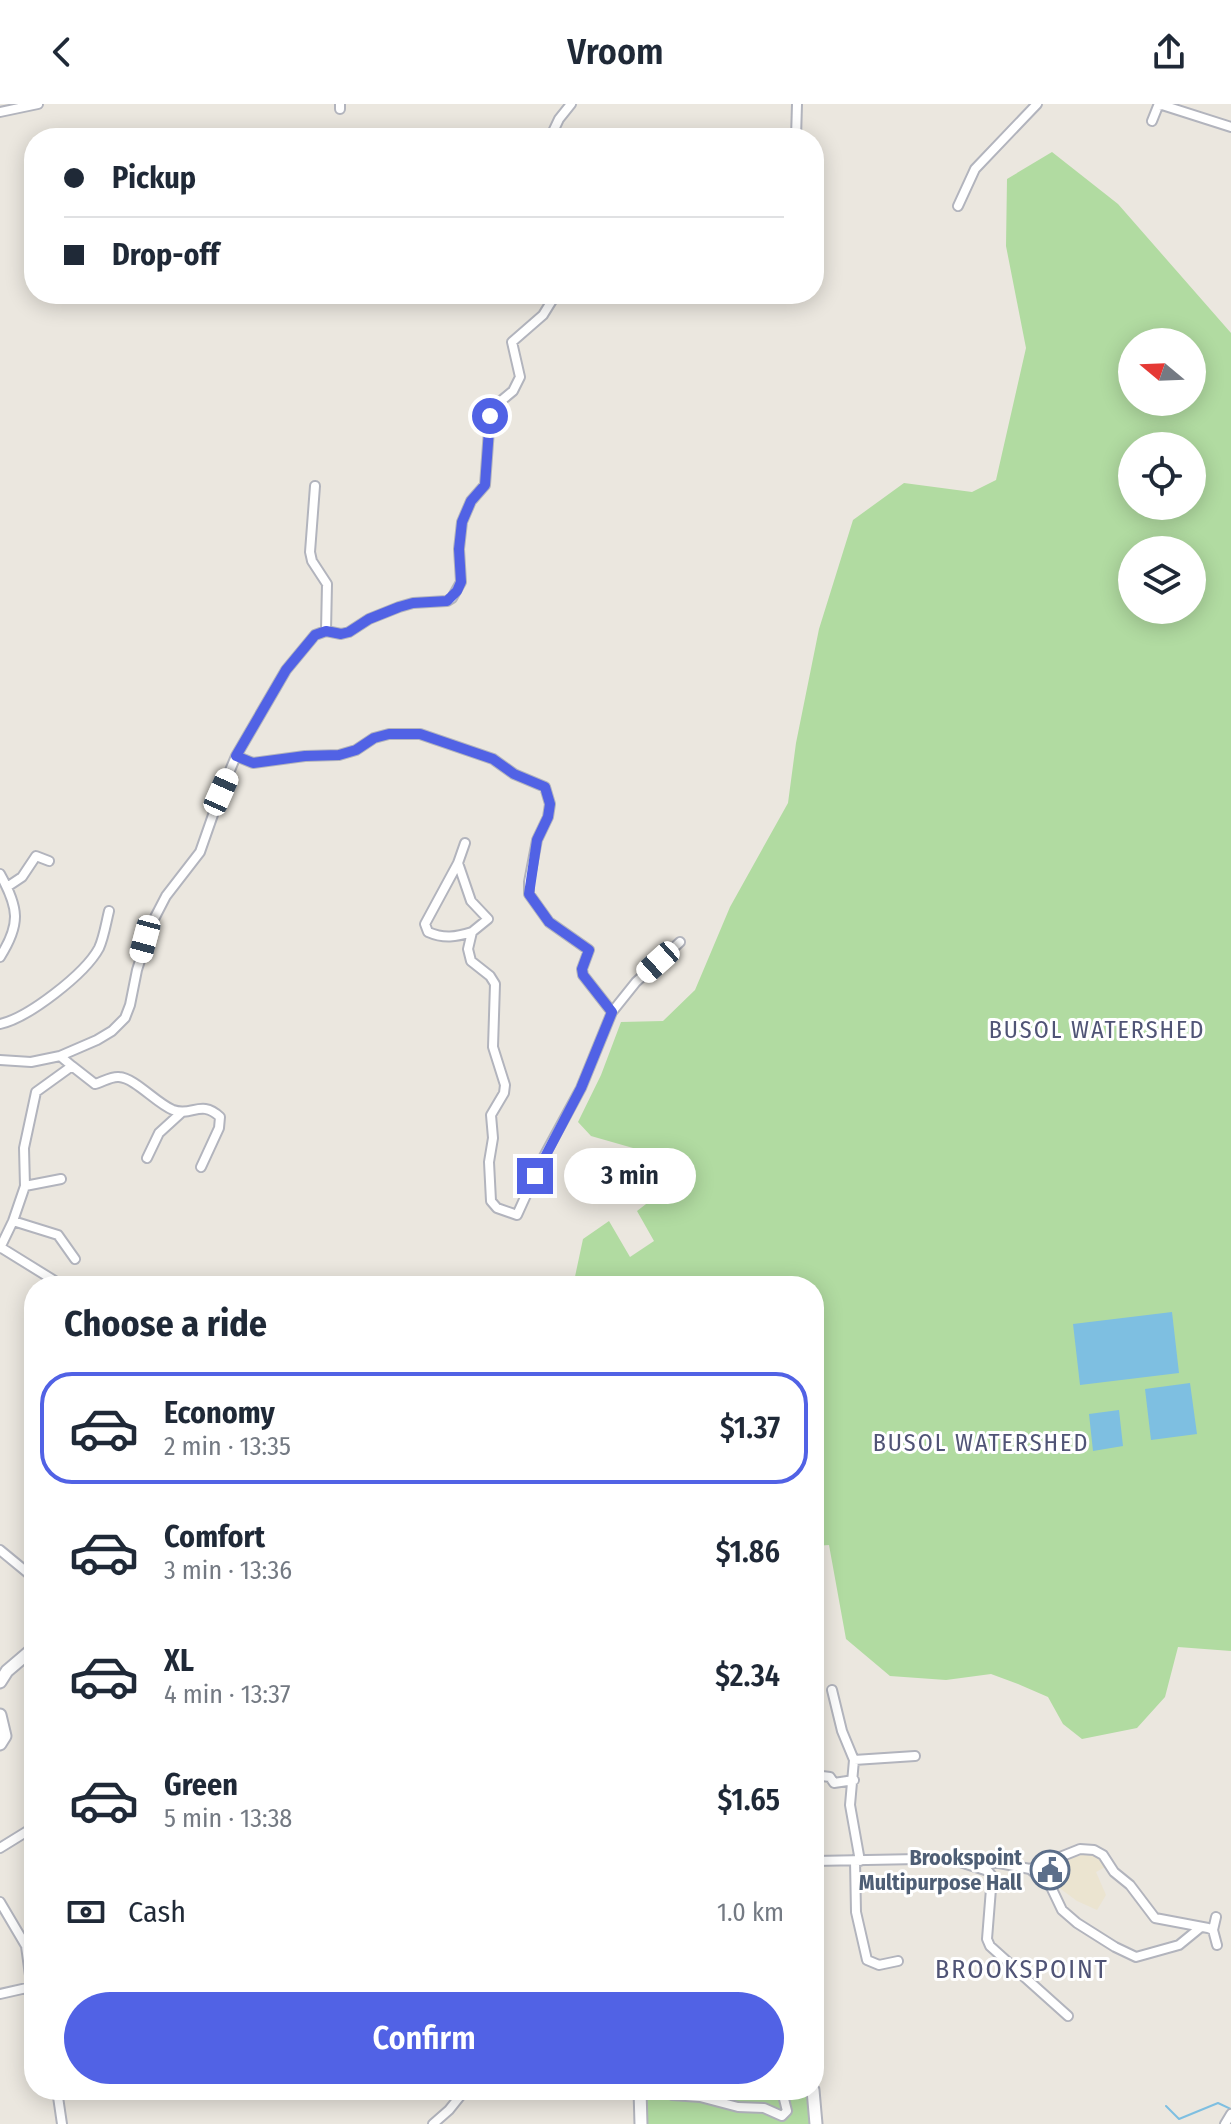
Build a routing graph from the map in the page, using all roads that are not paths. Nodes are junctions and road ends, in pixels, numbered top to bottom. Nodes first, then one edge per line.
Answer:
1 (38, 104) edge
2 (571, 104) edge
3 (797, 104) edge
4 (1037, 104) edge
5 (0, 112) edge
6 (1152, 121) dead end
7 (1231, 127) edge
8 (555, 128) edge
9 (796, 128) edge
10 (958, 206) dead end
11 (550, 304) edge
12 (315, 486) dead end
13 (326, 631) junction
14 (236, 756) junction
15 (465, 843) dead end
16 (49, 861) dead end
17 (458, 863) junction
18 (0, 874) edge
19 (7, 887) junction
20 (109, 911) dead end
21 (472, 932) junction
22 (680, 942) dead end
23 (0, 957) edge
24 (612, 1012) junction
25 (0, 1024) edge
26 (60, 1056) junction
27 (0, 1060) edge
28 (72, 1066) junction
29 (183, 1111) junction
30 (147, 1158) dead end
31 (201, 1167) dead end
32 (61, 1179) dead end
33 (25, 1186) junction
34 (13, 1221) junction
35 (0, 1247) edge
36 (75, 1259) dead end
37 (47, 1276) edge
38 (0, 1550) edge
39 (24, 1570) edge
40 (24, 1657) edge
41 (0, 1682) edge
42 (832, 1690) dead end
43 (0, 1715) edge
44 (0, 1744) edge
45 (915, 1756) dead end
46 (854, 1760) junction
47 (824, 1776) edge
48 (854, 1780) junction
49 (24, 1833) edge
50 (0, 1848) edge
51 (956, 1860) junction
52 (824, 1861) edge
53 (857, 1861) junction
54 (1030, 1869) junction
55 (0, 1902) edge
56 (1216, 1917) dead end
57 (1201, 1927) junction
58 (1213, 1930) junction
59 (24, 1943) edge
60 (1217, 1945) dead end
61 (898, 1961) dead end
62 (24, 1989) edge
63 (0, 1994) edge
64 (1068, 2016) dead end
65 (58, 2100) edge
66 (459, 2100) edge
67 (640, 2100) edge
68 (711, 2100) edge
69 (784, 2100) edge
70 (814, 2100) edge
71 (1231, 2114) edge
72 (62, 2124) edge
73 (433, 2124) edge
74 (641, 2124) edge
75 (816, 2124) edge
76 (1225, 2124) edge

1 - 5 street
2 - 8 street
3 - 9 street
4 - 10 street
6 - 7 street
11 - 13 street
12 - 13 street
13 - 14 street
14 - 24 street
14 - 26 street
15 - 17 street
16 - 19 street
17 - 21 street
17 - 21 street
18 - 19 street
19 - 23 street
20 - 25 street
21 - 24 street
22 - 24 street
26 - 27 street
26 - 28 street
28 - 29 street
28 - 33 street
29 - 30 street
29 - 31 street
32 - 33 street
33 - 34 street
34 - 35 street
34 - 36 street
35 - 37 street
38 - 39 street
40 - 41 main road
42 - 46 street
43 - 44 main road
45 - 46 street
46 - 48 street
47 - 48 street
48 - 53 street
49 - 50 street
51 - 53 street
51 - 54 street
51 - 64 street
52 - 53 street
53 - 61 street
54 - 57 street
54 - 57 street
55 - 59 street
56 - 58 street
57 - 58 street
58 - 60 street
62 - 63 street
65 - 72 street
66 - 73 street
67 - 74 main road
68 - 69 street
70 - 75 main road
71 - 76 street

